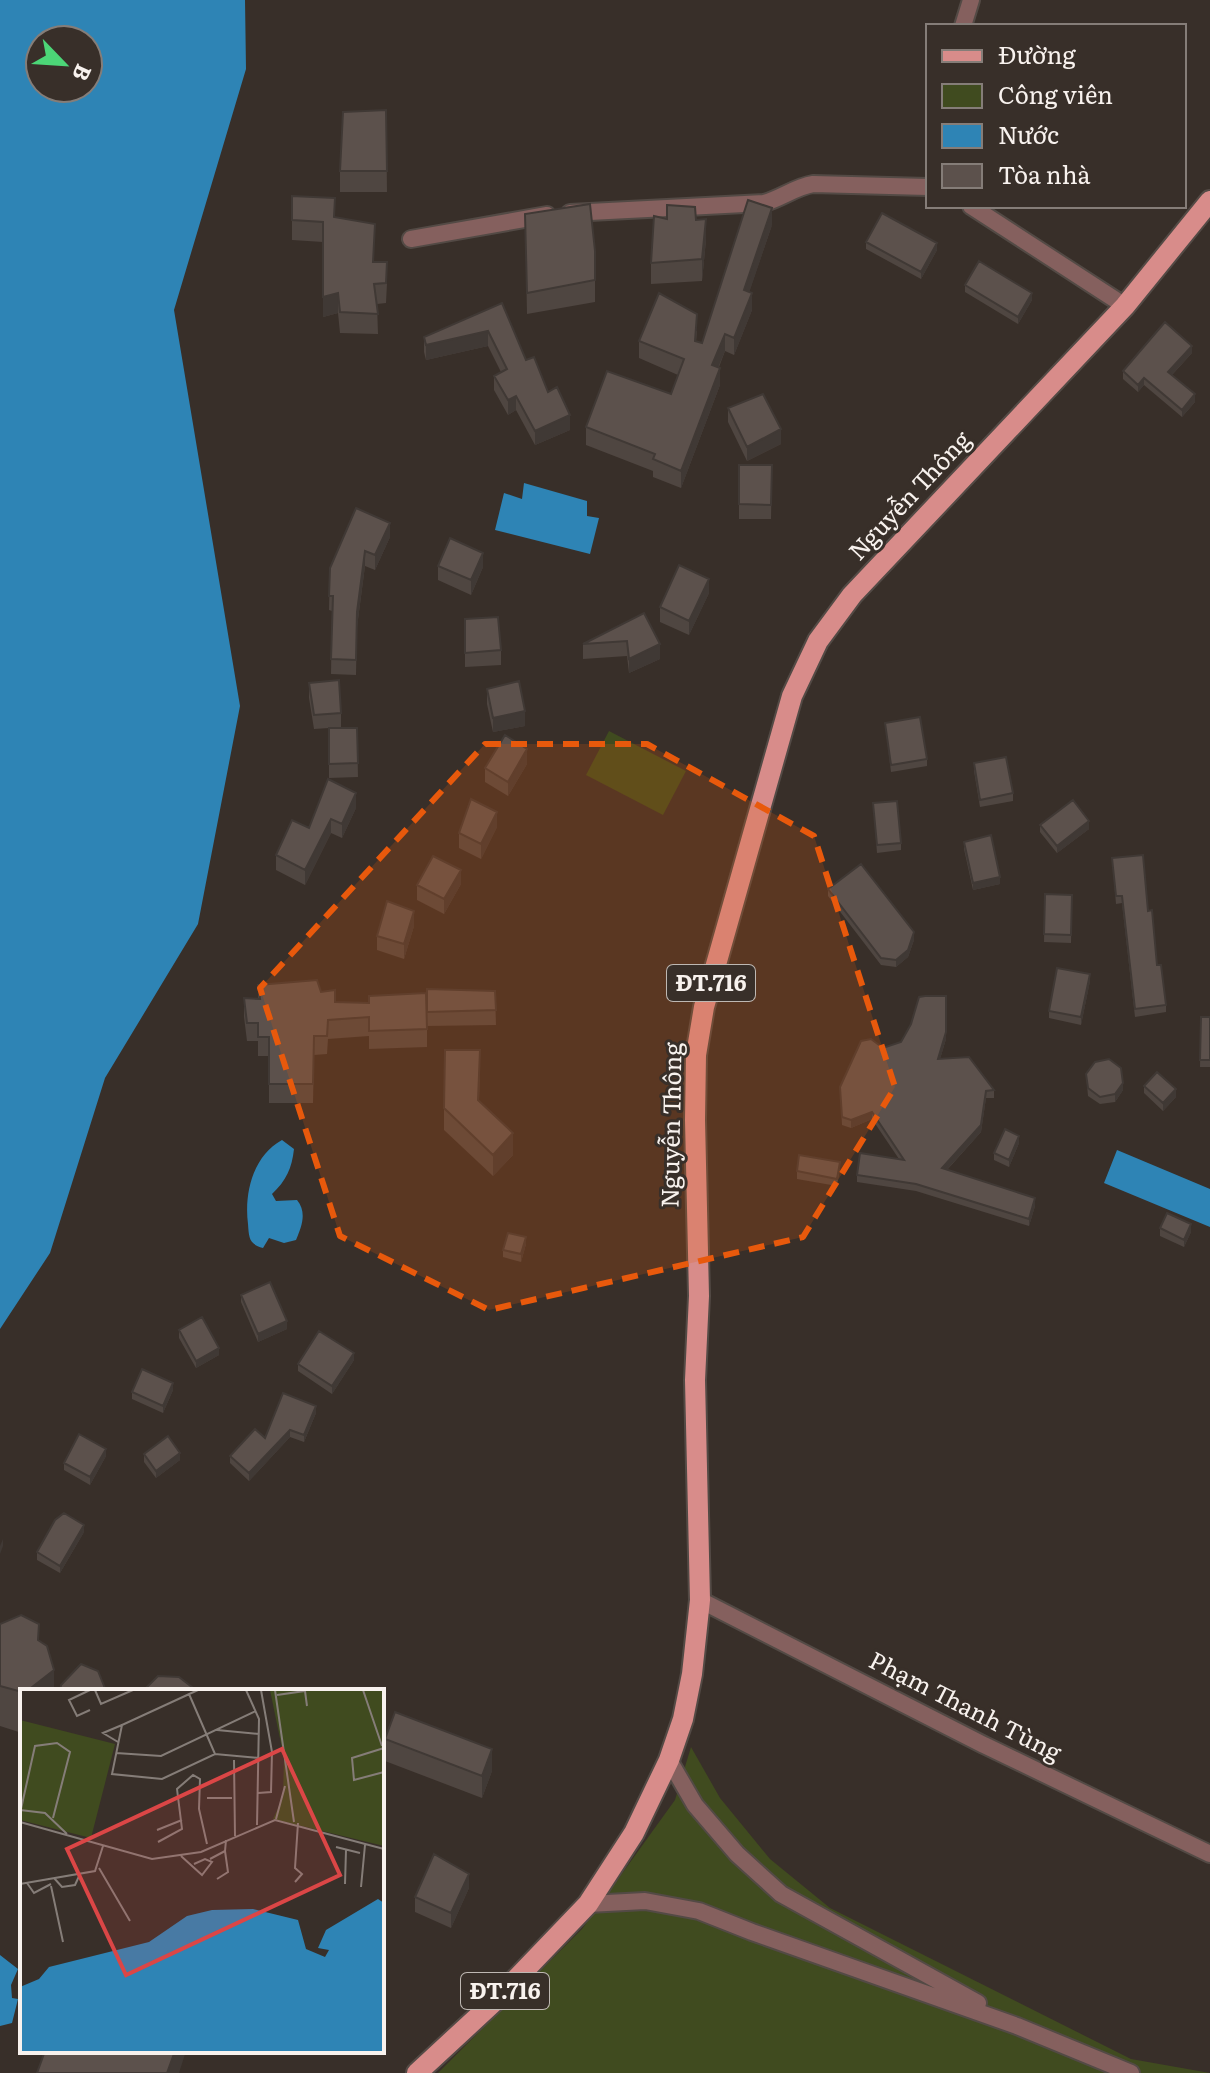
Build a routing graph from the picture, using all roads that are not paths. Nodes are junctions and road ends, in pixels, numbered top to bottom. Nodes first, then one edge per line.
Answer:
1 (971, 0) edge
2 (964, 24) edge
3 (926, 187) edge
4 (1210, 201) edge
5 (974, 208) edge
6 (411, 239) dead end
7 (1125, 306) junction
8 (700, 1600) junction
9 (669, 1760) junction
10 (1210, 1854) edge
11 (588, 1904) junction
12 (1017, 2026) junction
13 (417, 2073) edge
14 (1131, 2073) edge

1 - 2 street
3 - 6 street
4 - 7 main road, Nguyễn Thông / ĐT.716
5 - 7 street
7 - 8 main road, Nguyễn Thông / ĐT.716
8 - 9 main road, Nguyễn Thông / ĐT.716
8 - 10 street, Phạm Thanh Tùng
9 - 11 main road, Nguyễn Thông / ĐT.716
9 - 12 street
11 - 12 street
11 - 13 main road, Nguyễn Thông / ĐT.716
12 - 14 street

